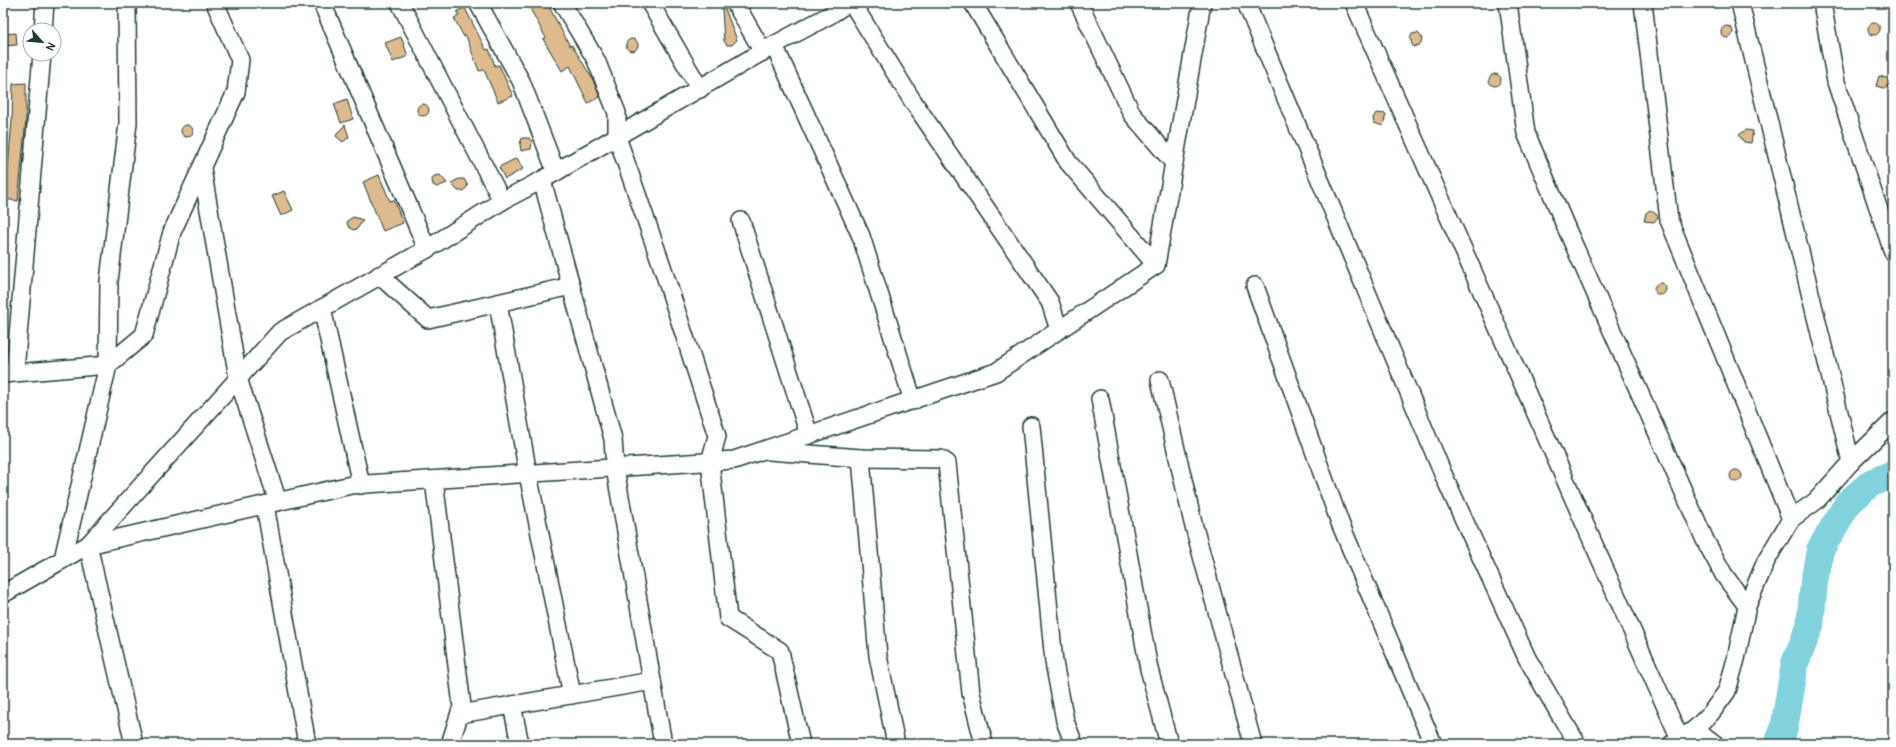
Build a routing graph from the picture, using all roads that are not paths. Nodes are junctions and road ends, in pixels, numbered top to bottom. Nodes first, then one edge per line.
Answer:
1 (45, 3) edge
2 (127, 3) edge
3 (216, 3) edge
4 (322, 3) edge
5 (400, 3) edge
6 (478, 3) edge
7 (562, 3) edge
8 (650, 3) edge
9 (735, 3) edge
10 (848, 3) edge
11 (852, 3) edge
12 (973, 3) edge
13 (1079, 3) edge
14 (1202, 3) edge
15 (1246, 3) edge
16 (1354, 3) edge
17 (1508, 3) edge
18 (1643, 3) edge
19 (1740, 3) edge
20 (1822, 3) edge
21 (826, 9) edge
22 (44, 22) edge
23 (769, 49) junction
24 (41, 62) edge
25 (700, 88) junction
26 (617, 137) junction
27 (1174, 163) junction
28 (202, 169) junction
29 (549, 176) junction
30 (502, 201) junction
31 (741, 221) dead end
32 (427, 249) junction
33 (1893, 252) edge
34 (1156, 265) junction
35 (379, 275) junction
36 (571, 286) junction
37 (1255, 286) dead end
38 (498, 302) junction
39 (322, 308) junction
40 (1059, 330) junction
41 (108, 365) junction
42 (9, 372) edge
43 (238, 378) junction
44 (1160, 380) dead end
45 (1100, 399) dead end
46 (913, 401) junction
47 (1893, 421) edge
48 (1031, 426) dead end
49 (809, 435) junction
50 (760, 450) junction
51 (861, 458) junction
52 (710, 462) junction
53 (1851, 462) junction
54 (615, 468) junction
55 (528, 474) junction
56 (434, 480) junction
57 (361, 485) junction
58 (271, 503) junction
59 (1791, 519) junction
60 (88, 545) junction
61 (63, 559) junction
62 (3, 594) edge
63 (1747, 606) junction
64 (652, 681) junction
65 (572, 695) junction
66 (512, 705) junction
67 (460, 714) junction
68 (1695, 729) junction
69 (1676, 742) edge
70 (134, 744) edge
71 (307, 744) edge
72 (450, 744) edge
73 (520, 744) edge
74 (663, 744) edge
75 (801, 744) edge
76 (896, 744) edge
77 (984, 744) edge
78 (1074, 744) edge
79 (1169, 744) edge
80 (1253, 744) edge
81 (1433, 744) edge
82 (1577, 744) edge
83 (1715, 744) edge

1 - 22 street
2 - 41 street
3 - 28 street
4 - 32 street
5 - 30 street
6 - 29 street
7 - 26 street
8 - 25 street
9 - 23 street
10 - 21 street
11 - 40 street
12 - 34 street
13 - 27 street
14 - 27 street
15 - 82 street
16 - 69 street
17 - 63 street
18 - 59 street
19 - 53 street
20 - 33 street
21 - 23 street
23 - 25 street
23 - 46 street
24 - 42 street
25 - 26 street
26 - 29 street
26 - 52 street
27 - 34 street
28 - 41 street
28 - 43 street
29 - 30 street
29 - 36 street
30 - 32 street
31 - 49 street
32 - 35 street
34 - 40 street
35 - 38 street
35 - 39 street
36 - 38 street
36 - 54 street
37 - 81 street
38 - 55 street
39 - 43 street
39 - 57 street
40 - 46 street
41 - 42 street
41 - 61 street
43 - 58 street
43 - 60 street
44 - 80 street
45 - 79 street
46 - 49 street
47 - 53 street
48 - 78 street
49 - 50 street
50 - 51 street
50 - 52 street
51 - 76 street
51 - 77 street
52 - 54 street
52 - 75 street
53 - 59 street
54 - 55 street
54 - 64 street
55 - 56 street
55 - 65 street
56 - 57 street
56 - 67 street
57 - 58 street
58 - 60 street
58 - 71 street
59 - 63 street
60 - 61 street
60 - 70 street
61 - 62 street
63 - 68 street
64 - 65 street
64 - 74 street
65 - 66 street
66 - 67 street
66 - 73 street
67 - 72 street
68 - 69 street
68 - 83 street

